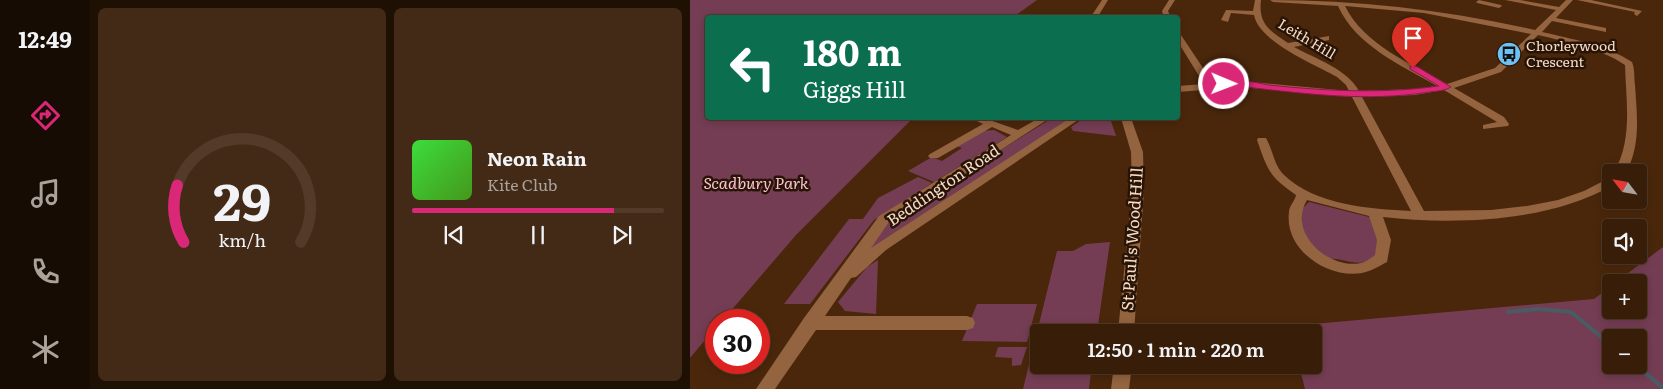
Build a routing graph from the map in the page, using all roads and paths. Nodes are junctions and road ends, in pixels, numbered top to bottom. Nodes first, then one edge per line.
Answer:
1 (1106, 0) edge
2 (1172, 0) edge
3 (1258, 0) edge
4 (1273, 0) edge
5 (1468, 0) edge
6 (1488, 0) edge
7 (1508, 0) edge
8 (1570, 0) edge
9 (1580, 0) edge
10 (1479, 2) junction
11 (1341, 4) junction
12 (1498, 6) dead end
13 (1561, 9) junction
14 (1256, 13) junction
15 (1637, 14) dead end
16 (1095, 15) edge
17 (1167, 15) edge
18 (1551, 19) junction
19 (1225, 20) dead end
20 (1603, 30) dead end
21 (1536, 34) junction
22 (1326, 38) dead end
23 (1180, 40) edge
24 (1287, 46) junction
25 (1209, 85) junction
26 (1447, 87) junction
27 (1180, 89) edge
28 (1357, 94) junction
29 (981, 120) edge
30 (1042, 120) edge
31 (1073, 120) edge
32 (1127, 120) edge
33 (990, 124) junction
34 (1487, 127) dead end
35 (1019, 134) junction
36 (1262, 140) dead end
37 (934, 156) dead end
38 (1625, 164) edge
39 (1602, 186) edge
40 (1303, 196) junction
41 (1374, 212) junction
42 (1419, 214) junction
43 (834, 288) junction
44 (810, 323) junction
45 (967, 323) dead end
46 (1127, 324) edge
47 (1122, 374) edge
48 (765, 389) edge
49 (1120, 389) edge

1 - 16 street
2 - 17 street
3 - 14 street
4 - 11 street
5 - 10 street
6 - 10 street
7 - 13 street
8 - 13 street
9 - 15 street
10 - 12 street
11 - 21 street
11 - 26 street
13 - 18 street
14 - 19 street
14 - 24 street, Leith Hill
18 - 20 street
18 - 21 street
21 - 26 street
21 - 38 street
22 - 24 street
23 - 25 street
24 - 28 street, Leith Hill
25 - 27 street
25 - 28 street
26 - 28 street
26 - 34 street
28 - 42 street, Leith Hill
29 - 33 street
30 - 35 street, Beddington Road
31 - 43 street, Beddington Road
32 - 46 street, St Paul's Wood Hill
33 - 35 street
33 - 37 street
35 - 43 street, Beddington Road
36 - 40 street
39 - 42 street
40 - 41 street
40 - 41 street
41 - 42 street
43 - 44 street, Beddington Road
44 - 45 street
44 - 48 street, Beddington Road
47 - 49 street

